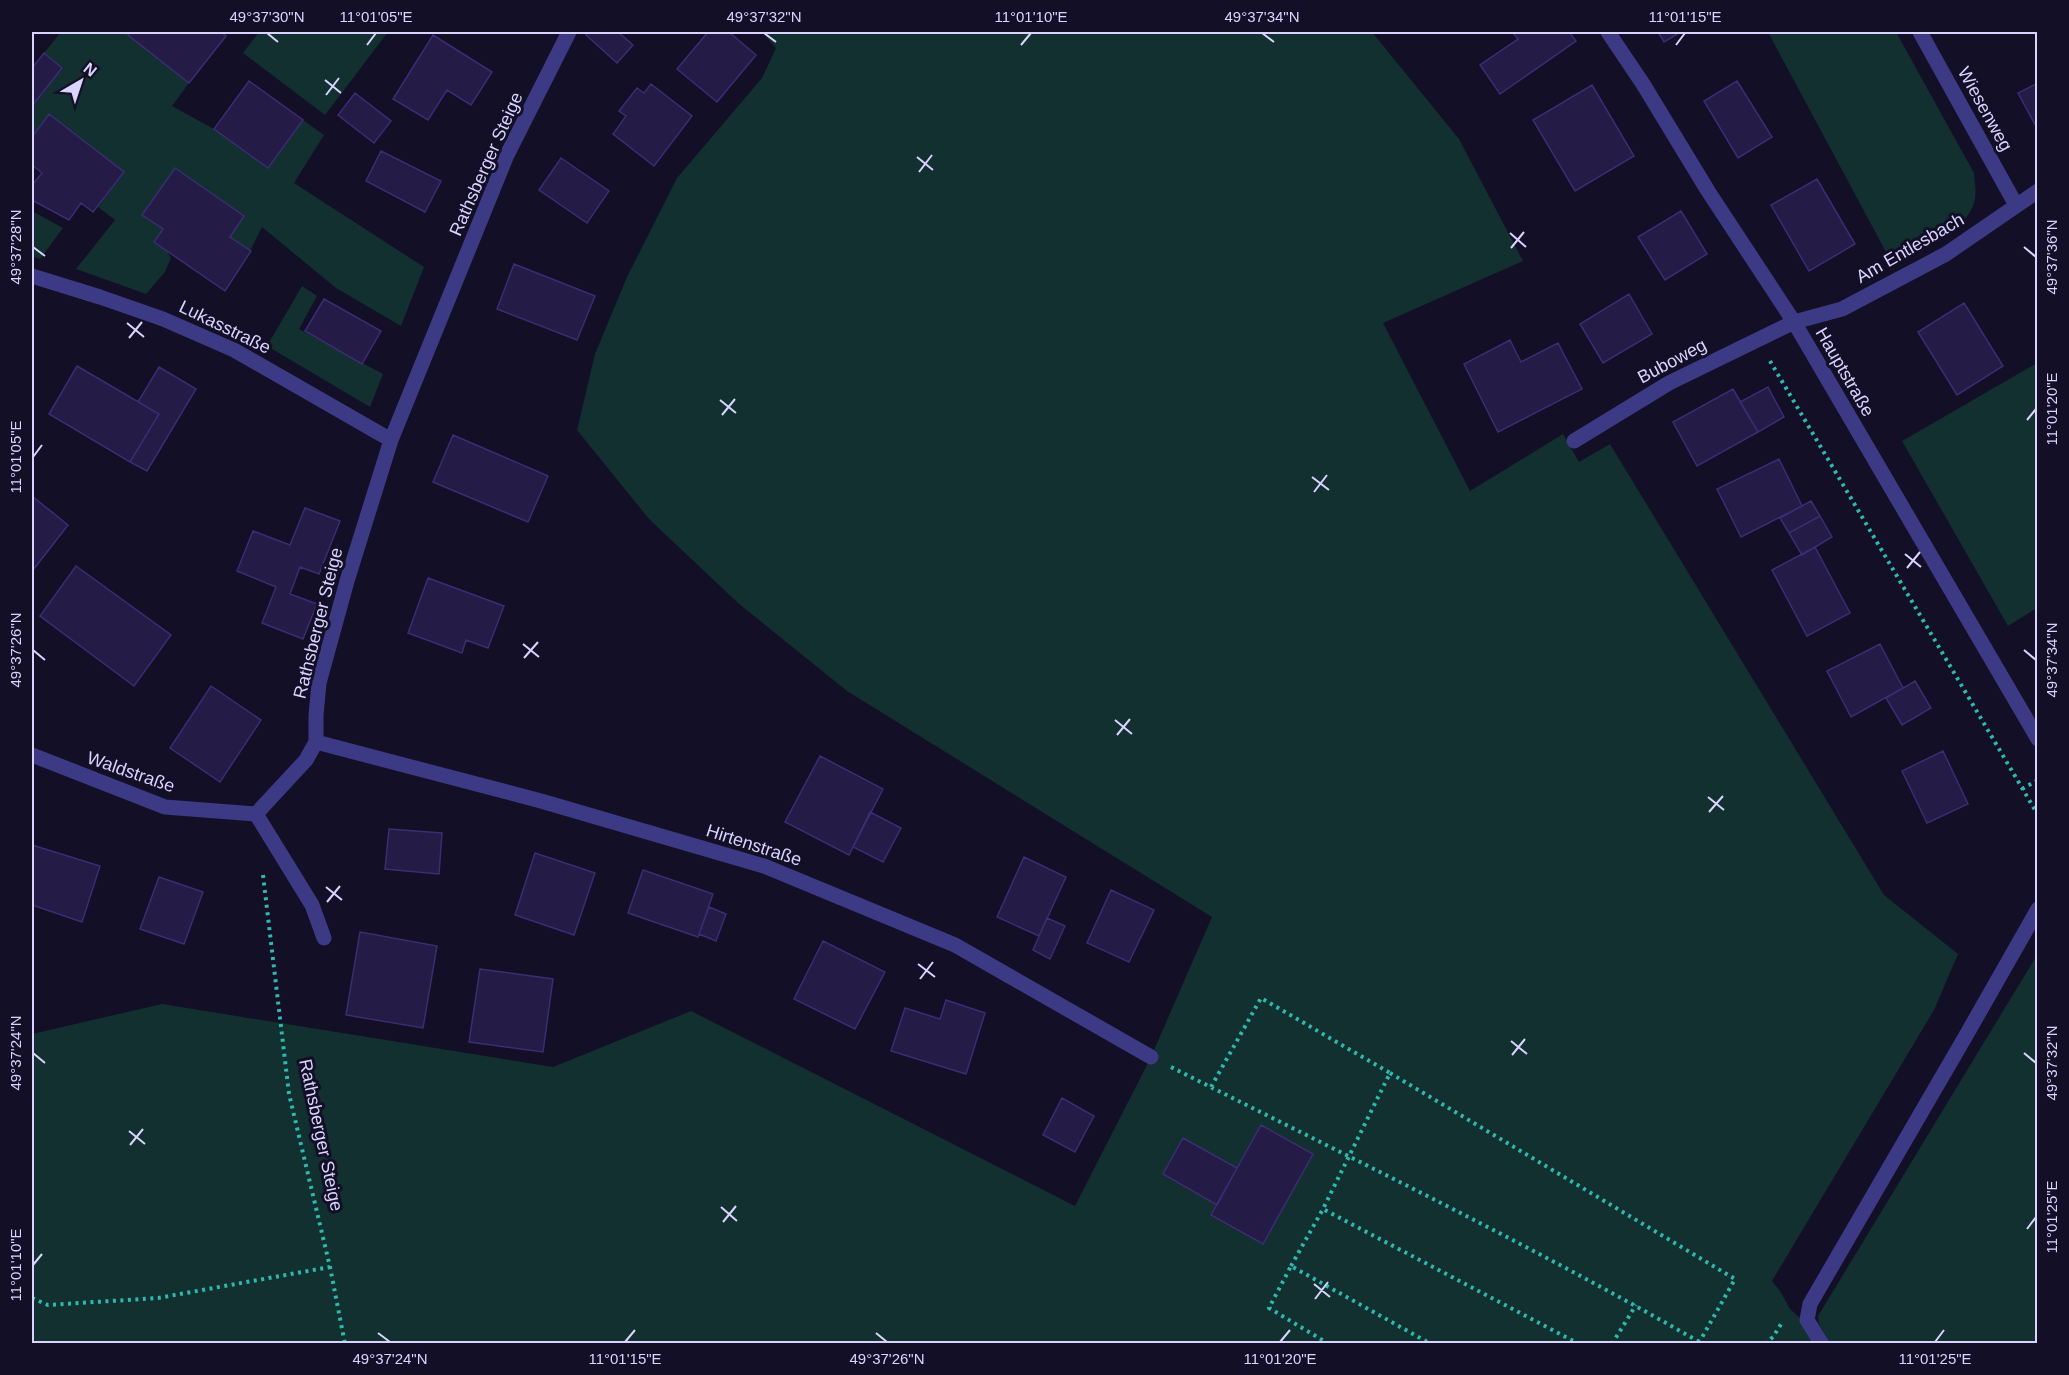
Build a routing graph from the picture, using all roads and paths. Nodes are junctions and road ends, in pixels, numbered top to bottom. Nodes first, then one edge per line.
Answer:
1 (569, 32) edge
2 (1608, 32) edge
3 (1920, 32) edge
4 (2037, 191) edge
5 (2016, 205) junction
6 (32, 276) edge
7 (1794, 322) junction
8 (1763, 335) junction
9 (391, 440) junction
10 (1574, 441) dead end
11 (2037, 740) edge
12 (316, 742) junction
13 (32, 755) edge
14 (2037, 780) edge
15 (2022, 789) junction
16 (256, 814) junction
17 (2037, 815) edge
18 (263, 872) dead end
19 (2037, 909) edge
20 (324, 938) dead end
21 (1151, 1057) joint
22 (1390, 1073) junction
23 (1211, 1087) junction
24 (1347, 1156) junction
25 (1323, 1209) junction
26 (1291, 1266) junction
27 (330, 1267) junction
28 (32, 1298) edge
29 (1636, 1305) junction
30 (1784, 1318) dead end
31 (1701, 1342) edge
32 (345, 1344) edge
33 (1329, 1344) edge
34 (1431, 1344) edge
35 (1579, 1344) edge
36 (1612, 1344) edge
37 (1765, 1344) edge
38 (1822, 1344) edge

1 - 9 street, Rathsberger Steige
2 - 7 street, Hauptstraße
3 - 5 street, Wiesenweg
4 - 5 street, Am Entlesbach
5 - 7 street, Am Entlesbach
6 - 9 street, Lukasstraße
7 - 8 street, Buboweg
7 - 11 street, Hauptstraße
8 - 10 street, Buboweg
8 - 15 path
9 - 12 street, Rathsberger Steige
12 - 16 street
12 - 21 street, Hirtenstraße
13 - 16 street, Waldstraße
14 - 15 path
15 - 17 path
16 - 20 street
18 - 27 path, Rathsberger Steige
19 - 38 street
21 - 23 path
22 - 23 path
22 - 24 path
22 - 31 path
23 - 24 path
24 - 25 path
24 - 29 path
25 - 26 path
25 - 35 path
26 - 33 path
26 - 34 path
27 - 28 path
27 - 32 path, Rathsberger Steige
29 - 31 path
29 - 36 path
30 - 37 path

